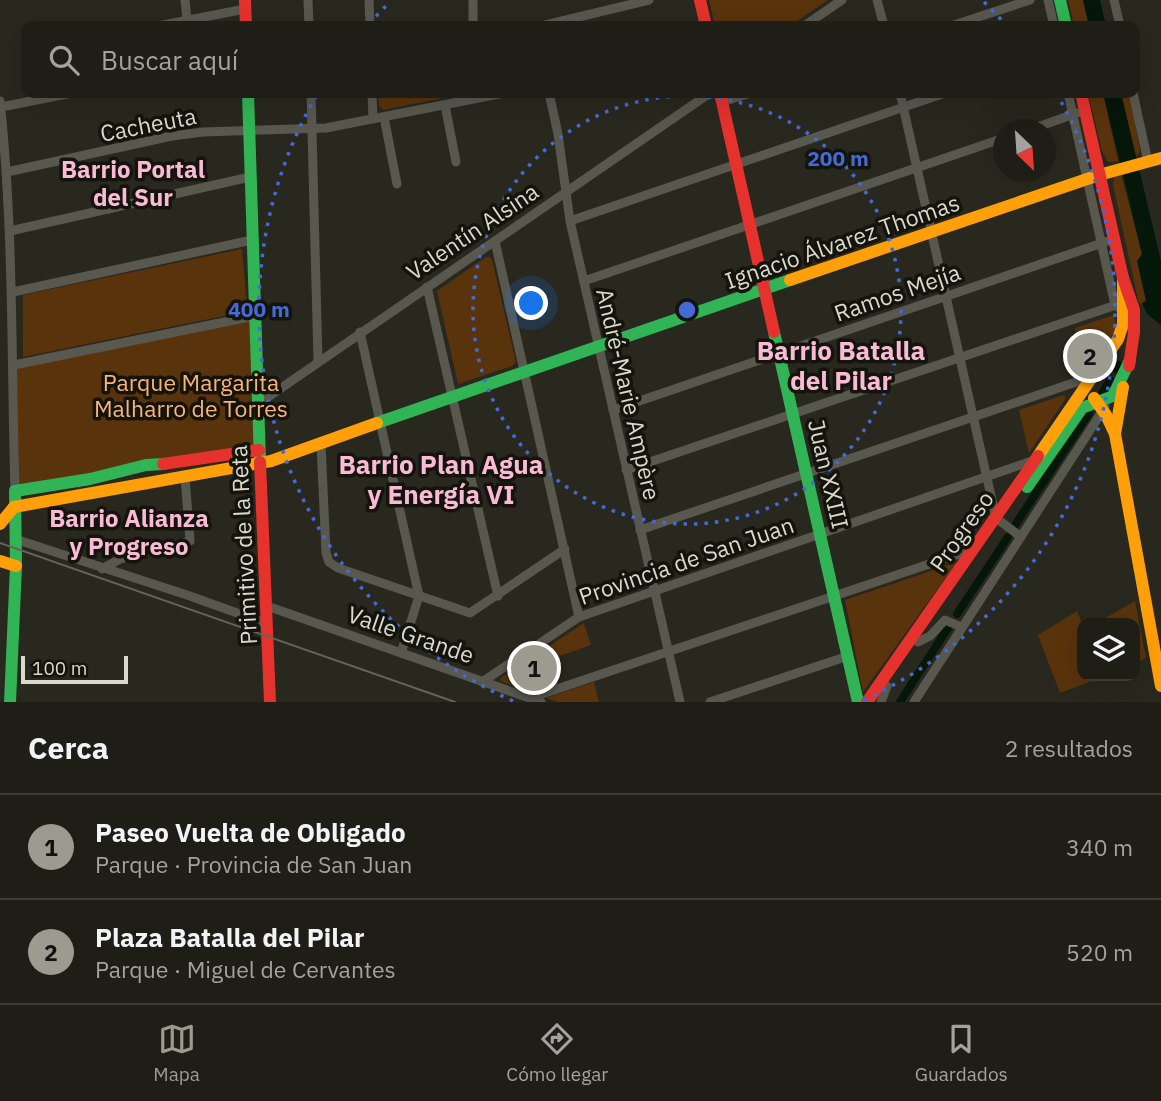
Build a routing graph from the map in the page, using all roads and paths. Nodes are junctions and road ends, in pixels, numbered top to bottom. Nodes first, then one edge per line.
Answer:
1 (185, 0) edge
2 (308, 0) edge
3 (369, 0) edge
4 (473, 0) edge
5 (649, 0) edge
6 (700, 0) edge
7 (842, 0) edge
8 (877, 0) edge
9 (1030, 0) edge
10 (1048, 0) edge
11 (1060, 0) edge
12 (1114, 0) edge
13 (245, 4) edge
14 (187, 20) junction
15 (182, 21) edge
16 (309, 21) edge
17 (370, 21) edge
18 (473, 21) edge
19 (562, 21) edge
20 (705, 21) edge
21 (811, 21) edge
22 (883, 21) edge
23 (966, 21) edge
24 (1053, 21) edge
25 (1065, 21) edge
26 (1119, 21) edge
27 (47, 98) edge
28 (248, 98) edge
29 (311, 98) edge
30 (372, 98) edge
31 (468, 98) edge
32 (550, 98) edge
33 (703, 98) edge
34 (721, 98) edge
35 (901, 98) edge
36 (930, 98) edge
37 (1071, 98) edge
38 (1080, 98) edge
39 (1134, 98) edge
40 (0, 101) edge
41 (445, 105) junction
42 (1, 107) edge
43 (903, 107) junction
44 (1079, 113) junction
45 (384, 117) junction
46 (373, 119) junction
47 (1056, 121) edge
48 (313, 129) junction
49 (249, 131) junction
50 (993, 141) edge
51 (1161, 158) edge
52 (456, 162) dead end
53 (1142, 163) junction
54 (736, 164) junction
55 (917, 168) junction
56 (7, 172) junction
57 (250, 177) junction
58 (1093, 177) junction
59 (397, 184) dead end
60 (565, 194) junction
61 (570, 221) junction
62 (750, 225) junction
63 (10, 231) junction
64 (931, 233) junction
65 (252, 240) junction
66 (495, 240) junction
67 (1108, 241) junction
68 (1122, 278) junction
69 (584, 281) junction
70 (427, 287) junction
71 (764, 289) junction
72 (13, 292) junction
73 (947, 296) junction
74 (1120, 307) junction
75 (254, 316) junction
76 (360, 332) junction
77 (598, 345) junction
78 (780, 352) junction
79 (960, 357) junction
80 (318, 361) junction
81 (14, 365) junction
82 (524, 371) junction
83 (1090, 380) junction
84 (452, 397) junction
85 (258, 404) junction
86 (1109, 405) junction
87 (613, 410) junction
88 (794, 414) junction
89 (973, 418) junction
90 (380, 423) junction
91 (321, 444) junction
92 (259, 450) junction
93 (1035, 460) junction
94 (260, 464) junction
95 (626, 470) junction
96 (808, 474) junction
97 (186, 477) junction
98 (986, 478) junction
99 (15, 491) junction
100 (14, 507) junction
101 (1001, 523) junction
102 (0, 526) edge
103 (640, 530) junction
104 (821, 534) junction
105 (1021, 537) junction
106 (15, 540) junction
107 (565, 549) junction
108 (974, 549) junction
109 (0, 561) edge
110 (16, 566) junction
111 (102, 569) junction
112 (654, 592) junction
113 (834, 594) junction
114 (419, 596) junction
115 (498, 596) junction
116 (267, 606) junction
117 (1154, 610) edge
118 (579, 617) junction
119 (268, 624) junction
120 (955, 624) junction
121 (918, 642) junction
122 (667, 652) junction
123 (401, 653) junction
124 (848, 656) junction
125 (482, 682) junction
126 (1161, 685) edge
127 (530, 698) junction
128 (10, 702) edge
129 (270, 702) edge
130 (541, 702) edge
131 (680, 702) edge
132 (710, 702) edge
133 (858, 702) edge
134 (867, 702) edge
135 (879, 702) edge
136 (914, 702) edge

1 - 14 street
2 - 16 street
3 - 17 street
4 - 18 street
5 - 19 street
6 - 20 street
7 - 21 street
8 - 22 street
9 - 23 street
10 - 24 street
11 - 25 street
12 - 26 street
13 - 14 street
14 - 15 street
27 - 42 street
28 - 49 street, Primitivo de la Reta
29 - 48 street
30 - 46 street
31 - 41 street, Cacheuta
32 - 60 street, André-Marie Ampère
33 - 60 street, Valentín Alsina
34 - 54 street, Juan XXIII
35 - 43 street
36 - 43 street
37 - 44 street
38 - 44 street
39 - 53 street
40 - 42 street
41 - 45 street, Cacheuta
41 - 52 street
42 - 56 street
43 - 54 street
43 - 55 street
44 - 47 street
44 - 58 street
45 - 46 street, Cacheuta
45 - 59 street
46 - 48 street, Cacheuta
48 - 49 street, Cacheuta
48 - 80 street
49 - 56 street, Cacheuta
49 - 57 street, Primitivo de la Reta
50 - 55 street
51 - 53 street, Ignacio Álvarez Thomas
53 - 58 street, Ignacio Álvarez Thomas
54 - 61 street
54 - 62 street, Juan XXIII
55 - 62 street
55 - 64 street
56 - 63 street
57 - 63 street
57 - 65 street, Primitivo de la Reta
58 - 64 street, Ignacio Álvarez Thomas
58 - 67 street
60 - 61 street, André-Marie Ampère
60 - 66 street, Valentín Alsina
61 - 69 street, André-Marie Ampère
62 - 69 street
62 - 71 street, Juan XXIII
63 - 72 street
64 - 71 street, Ignacio Álvarez Thomas
64 - 73 street
65 - 72 street
65 - 75 street, Primitivo de la Reta
66 - 70 street, Valentín Alsina
66 - 82 street
67 - 68 street
67 - 73 street, Ramos Mejía
67 - 74 street
68 - 74 street, Progreso
68 - 86 street
69 - 77 street, André-Marie Ampère
70 - 76 street, Valentín Alsina
70 - 84 street
71 - 77 street, Ignacio Álvarez Thomas
71 - 78 street, Juan XXIII
72 - 81 street
73 - 78 street, Ramos Mejía
73 - 79 street
74 - 79 street
74 - 83 street, Progreso
75 - 81 street
75 - 85 street, Primitivo de la Reta
76 - 80 street, Valentín Alsina
76 - 90 street
77 - 82 street, Ignacio Álvarez Thomas
77 - 87 street, André-Marie Ampère
78 - 87 street, Ramos Mejía
78 - 88 street, Juan XXIII
79 - 88 street
79 - 89 street
80 - 85 street, Valentín Alsina
81 - 99 street
82 - 84 street, Ignacio Álvarez Thomas
82 - 107 street
83 - 86 street
83 - 86 street
83 - 89 street
83 - 93 street, Progreso
84 - 90 street, Ignacio Álvarez Thomas
84 - 115 street
85 - 92 street, Primitivo de la Reta
86 - 101 street, Progreso
86 - 105 street
86 - 117 street
87 - 95 street, André-Marie Ampère
88 - 95 street
88 - 96 street, Juan XXIII
89 - 96 street
89 - 98 street
90 - 91 street, Ignacio Álvarez Thomas
90 - 114 street
91 - 94 street, Ignacio Álvarez Thomas
91 - 114 street
92 - 94 street, Primitivo de la Reta
92 - 99 street
93 - 98 street, Provincia de San Juan
93 - 101 street, Progreso
94 - 97 street
94 - 116 street, Primitivo de la Reta
95 - 103 street, André-Marie Ampère
96 - 103 street
96 - 104 street, Juan XXIII
97 - 100 street
97 - 111 street
98 - 101 street
98 - 104 street, Provincia de San Juan
99 - 100 street
100 - 102 street
100 - 106 street
101 - 105 street
101 - 108 street, Progreso
101 - 121 street, Progreso
102 - 106 street
103 - 112 street, André-Marie Ampère
104 - 112 street, Provincia de San Juan
104 - 113 street, Juan XXIII
105 - 120 street
106 - 110 street
106 - 111 street
107 - 115 street
107 - 118 street
108 - 113 street
108 - 134 street, Progreso
109 - 110 street
110 - 128 street
111 - 119 street
112 - 118 street, Provincia de San Juan
112 - 122 street, André-Marie Ampère
113 - 122 street
113 - 124 street, Juan XXIII
114 - 115 street
114 - 123 street
116 - 119 street, Primitivo de la Reta
116 - 123 street, Valle Grande
117 - 126 street
118 - 125 street, Provincia de San Juan
119 - 129 street, Primitivo de la Reta
120 - 121 street
120 - 136 street
121 - 135 street, Progreso
122 - 127 street
122 - 131 street, André-Marie Ampère
123 - 125 street, Valle Grande
124 - 132 street
124 - 133 street, Juan XXIII
125 - 127 street, Valle Grande
127 - 130 street, Valle Grande

